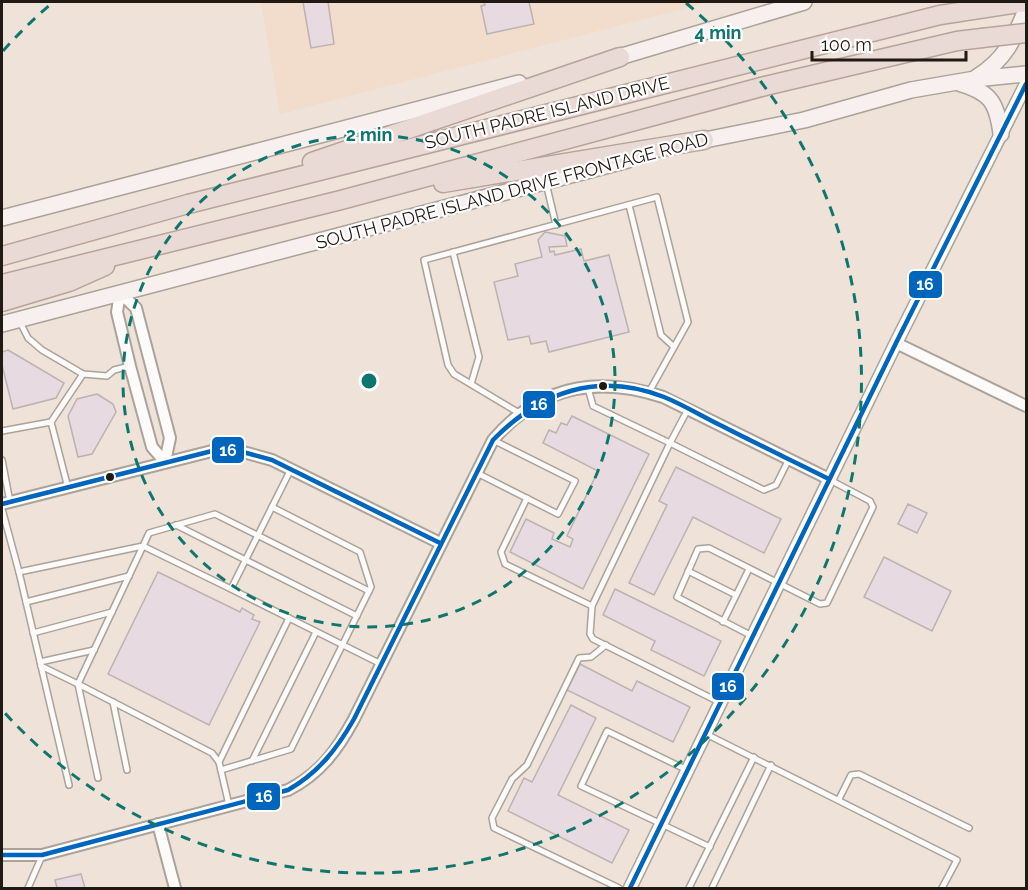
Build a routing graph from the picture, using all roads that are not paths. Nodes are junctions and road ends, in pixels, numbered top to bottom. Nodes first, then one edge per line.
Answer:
1 (804, 2) edge
2 (1026, 2) edge
3 (781, 5) edge
4 (1026, 10) edge
5 (1026, 33) edge
6 (620, 57) junction
7 (1026, 74) edge
8 (975, 79) junction
9 (956, 82) junction
10 (1026, 84) edge
11 (1001, 134) junction
12 (704, 140) junction
13 (546, 182) junction
14 (340, 200) junction
15 (188, 204) junction
16 (629, 205) junction
17 (2, 218) edge
18 (556, 225) junction
19 (162, 242) junction
20 (453, 252) junction
21 (2, 256) edge
22 (2, 284) edge
23 (120, 293) junction
24 (2, 302) edge
25 (19, 320) junction
26 (2, 324) edge
27 (896, 343) junction
28 (674, 347) junction
29 (130, 366) junction
30 (83, 374) junction
31 (471, 384) junction
32 (588, 386) junction
33 (649, 392) junction
34 (1026, 406) edge
35 (688, 409) junction
36 (519, 413) junction
37 (51, 422) junction
38 (2, 431) edge
39 (493, 440) junction
40 (670, 443) junction
41 (789, 459) junction
42 (2, 460) edge
43 (165, 462) junction
44 (291, 469) junction
45 (475, 472) junction
46 (829, 479) junction
47 (68, 488) junction
48 (527, 498) junction
49 (4, 505) edge
50 (272, 507) junction
51 (176, 525) junction
52 (258, 535) junction
53 (440, 543) junction
54 (143, 546) junction
55 (245, 559) junction
56 (749, 569) junction
57 (688, 571) junction
58 (19, 572) junction
59 (129, 576) junction
60 (777, 584) junction
61 (231, 589) junction
62 (369, 591) junction
63 (736, 595) junction
64 (26, 602) junction
65 (592, 606) junction
66 (112, 612) junction
67 (357, 616) junction
68 (289, 618) junction
69 (723, 622) junction
70 (316, 632) junction
71 (33, 633) junction
72 (752, 636) junction
73 (342, 645) junction
74 (606, 645) junction
75 (94, 650) junction
76 (41, 664) junction
77 (381, 664) junction
78 (78, 684) junction
79 (113, 702) junction
80 (720, 702) junction
81 (705, 733) junction
82 (754, 757) junction
83 (252, 761) junction
84 (219, 762) junction
85 (771, 765) junction
86 (127, 770) dead end
87 (221, 770) junction
88 (687, 770) junction
89 (98, 778) dead end
90 (69, 785) dead end
91 (839, 799) junction
92 (229, 805) junction
93 (158, 824) junction
94 (661, 825) junction
95 (969, 828) dead end
96 (710, 847) junction
97 (2, 855) edge
98 (42, 855) junction
99 (28, 888) edge
100 (175, 888) edge
101 (619, 888) edge
102 (630, 888) edge
103 (689, 888) edge
104 (712, 888) edge
105 (942, 888) edge

1 - 3 main road
2 - 15 highway, SOUTH PADRE ISLAND DRIVE
3 - 6 main road
4 - 8 main road
5 - 14 highway, SOUTH PADRE ISLAND DRIVE, bridge
6 - 15 highway
6 - 17 main road
7 - 8 main road, SOUTH PADRE ISLAND DRIVE FRONTAGE ROAD
8 - 9 main road, SOUTH PADRE ISLAND DRIVE FRONTAGE ROAD
9 - 11 main road
9 - 12 main road, SOUTH PADRE ISLAND DRIVE FRONTAGE ROAD
10 - 11 street
11 - 27 street
12 - 13 main road, SOUTH PADRE ISLAND DRIVE FRONTAGE ROAD
12 - 14 highway
13 - 18 lane
13 - 23 main road, SOUTH PADRE ISLAND DRIVE FRONTAGE ROAD
14 - 19 highway, SOUTH PADRE ISLAND DRIVE
15 - 21 highway, SOUTH PADRE ISLAND DRIVE
16 - 18 lane
16 - 28 lane
16 - 28 lane
18 - 20 lane
19 - 22 highway, SOUTH PADRE ISLAND DRIVE
19 - 24 highway
20 - 31 lane
20 - 31 lane
23 - 25 main road, SOUTH PADRE ISLAND DRIVE FRONTAGE ROAD
23 - 29 street
23 - 43 street
25 - 26 main road, SOUTH PADRE ISLAND DRIVE FRONTAGE ROAD
25 - 30 lane
27 - 34 street
27 - 46 street
28 - 33 lane
29 - 30 lane
29 - 43 street
30 - 37 lane
31 - 36 lane
32 - 33 street
32 - 36 street
32 - 40 lane
33 - 35 street
35 - 40 lane
35 - 41 street
36 - 39 street
37 - 38 lane
37 - 47 lane
39 - 45 street
39 - 48 lane
40 - 41 lane
40 - 65 lane
41 - 46 street
42 - 49 lane
43 - 44 street
43 - 47 street
44 - 50 lane
44 - 53 street
45 - 48 lane
45 - 53 street
46 - 60 street
46 - 60 lane
47 - 49 street
48 - 65 lane
49 - 58 lane
50 - 52 lane
50 - 62 lane
51 - 52 lane
51 - 54 lane
51 - 55 lane
52 - 55 lane
52 - 62 lane
53 - 77 street
54 - 58 lane
54 - 59 lane
54 - 61 lane
55 - 61 lane
55 - 67 lane
56 - 57 lane
56 - 60 lane
56 - 63 lane
57 - 63 lane
57 - 69 lane
58 - 64 lane
59 - 64 lane
59 - 66 lane
60 - 72 street
61 - 68 lane
62 - 67 lane
63 - 69 lane
64 - 71 lane
65 - 74 lane
66 - 71 lane
66 - 75 lane
67 - 73 lane
68 - 70 lane
68 - 84 lane
69 - 72 lane
70 - 73 lane
70 - 83 lane
71 - 76 lane
72 - 80 street
73 - 77 lane
73 - 83 lane
74 - 80 lane
74 - 101 lane
75 - 76 lane
75 - 78 lane
76 - 78 lane
76 - 90 lane
77 - 92 street
78 - 79 lane
78 - 89 lane
79 - 84 lane
79 - 86 lane
80 - 81 street
81 - 82 lane
81 - 88 street
82 - 85 lane
82 - 96 lane
83 - 87 lane
84 - 87 lane
85 - 91 lane
85 - 104 lane
87 - 92 lane
88 - 94 street
88 - 94 lane
91 - 95 lane
91 - 105 lane
92 - 93 street
93 - 98 street
93 - 100 street
94 - 96 lane
94 - 102 street
96 - 103 lane
97 - 98 street
98 - 99 lane

